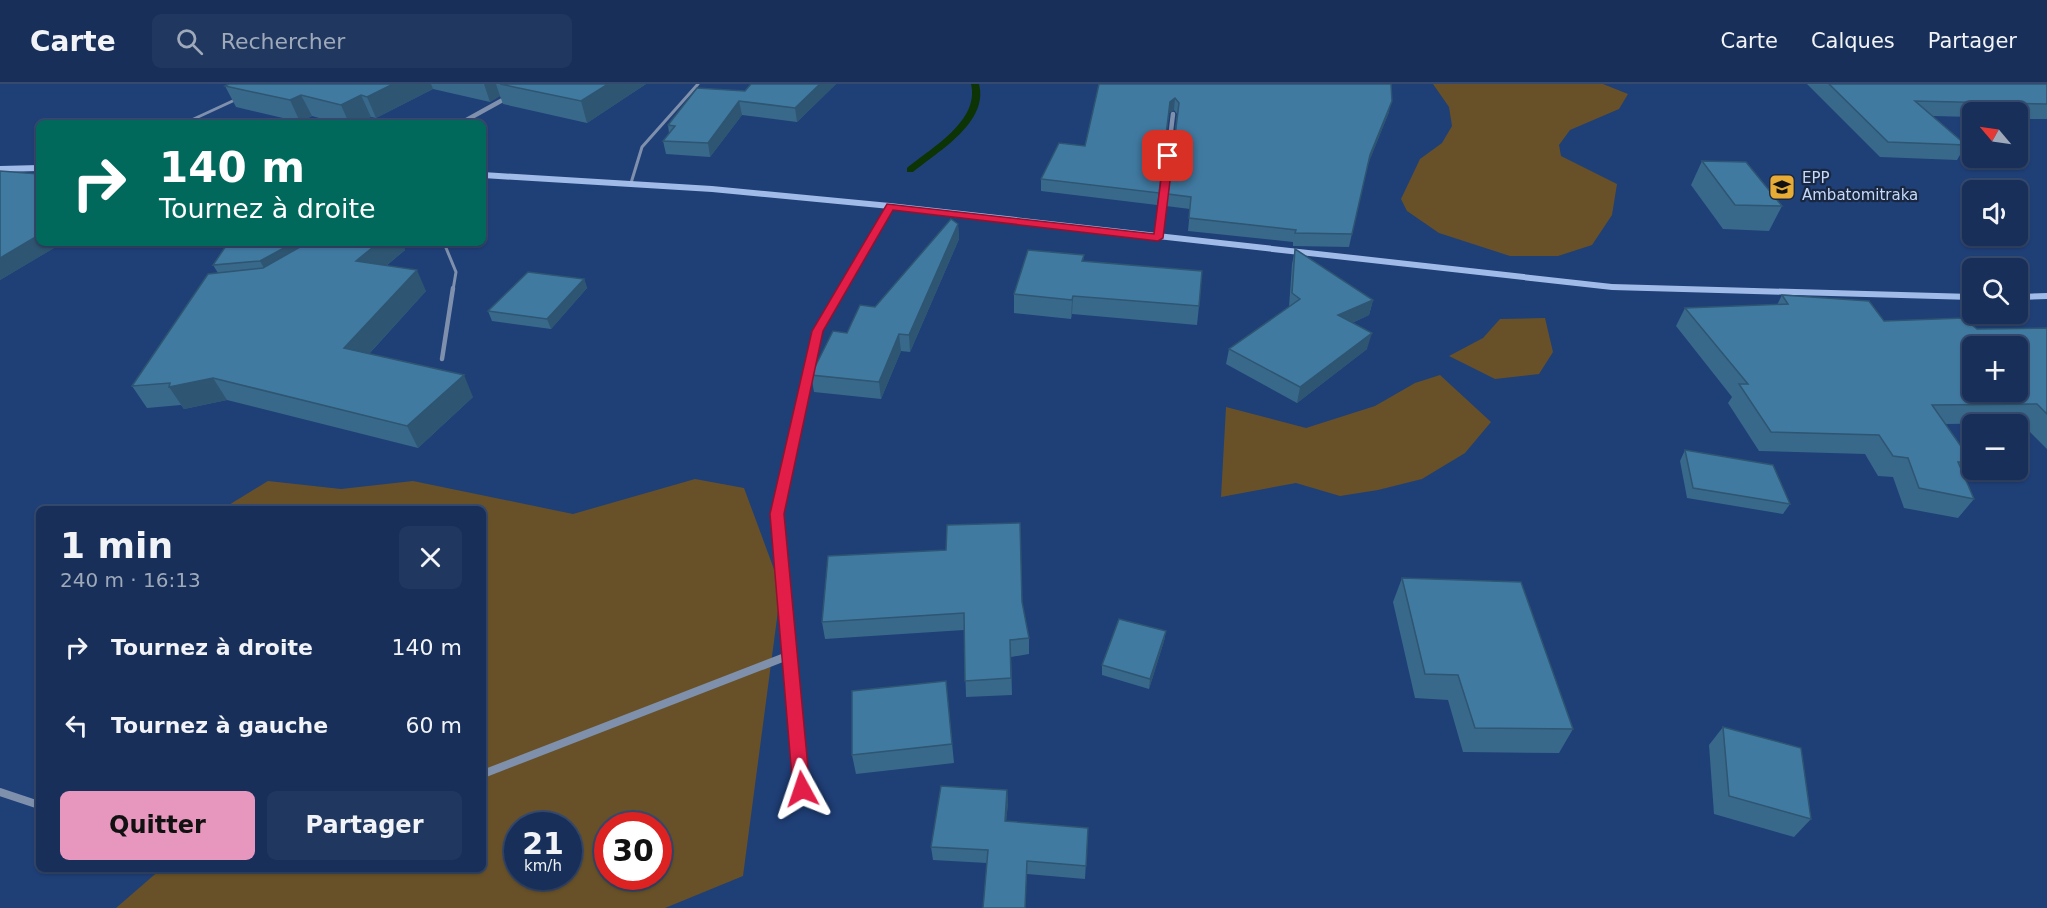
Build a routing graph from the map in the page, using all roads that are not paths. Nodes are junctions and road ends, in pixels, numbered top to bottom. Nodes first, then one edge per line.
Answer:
1 (698, 84) edge
2 (510, 95) edge
3 (237, 98) edge
4 (1173, 114) edge
5 (191, 120) edge
6 (466, 120) edge
7 (36, 168) edge
8 (0, 169) edge
9 (486, 175) edge
10 (631, 183) junction
11 (890, 206) junction
12 (1158, 238) junction
13 (445, 246) edge
14 (2047, 296) edge
15 (1962, 297) edge
16 (2028, 297) edge
17 (442, 359) dead end
18 (790, 655) junction
19 (486, 773) edge
20 (802, 789) dead end
21 (0, 792) edge
22 (36, 804) edge

1 - 10 lane
2 - 6 street
3 - 5 lane
4 - 12 street
7 - 8 main road
9 - 10 main road
10 - 11 main road
11 - 12 main road
11 - 18 street
12 - 15 main road
13 - 17 lane
14 - 16 main road
18 - 19 street
18 - 20 street
21 - 22 street

